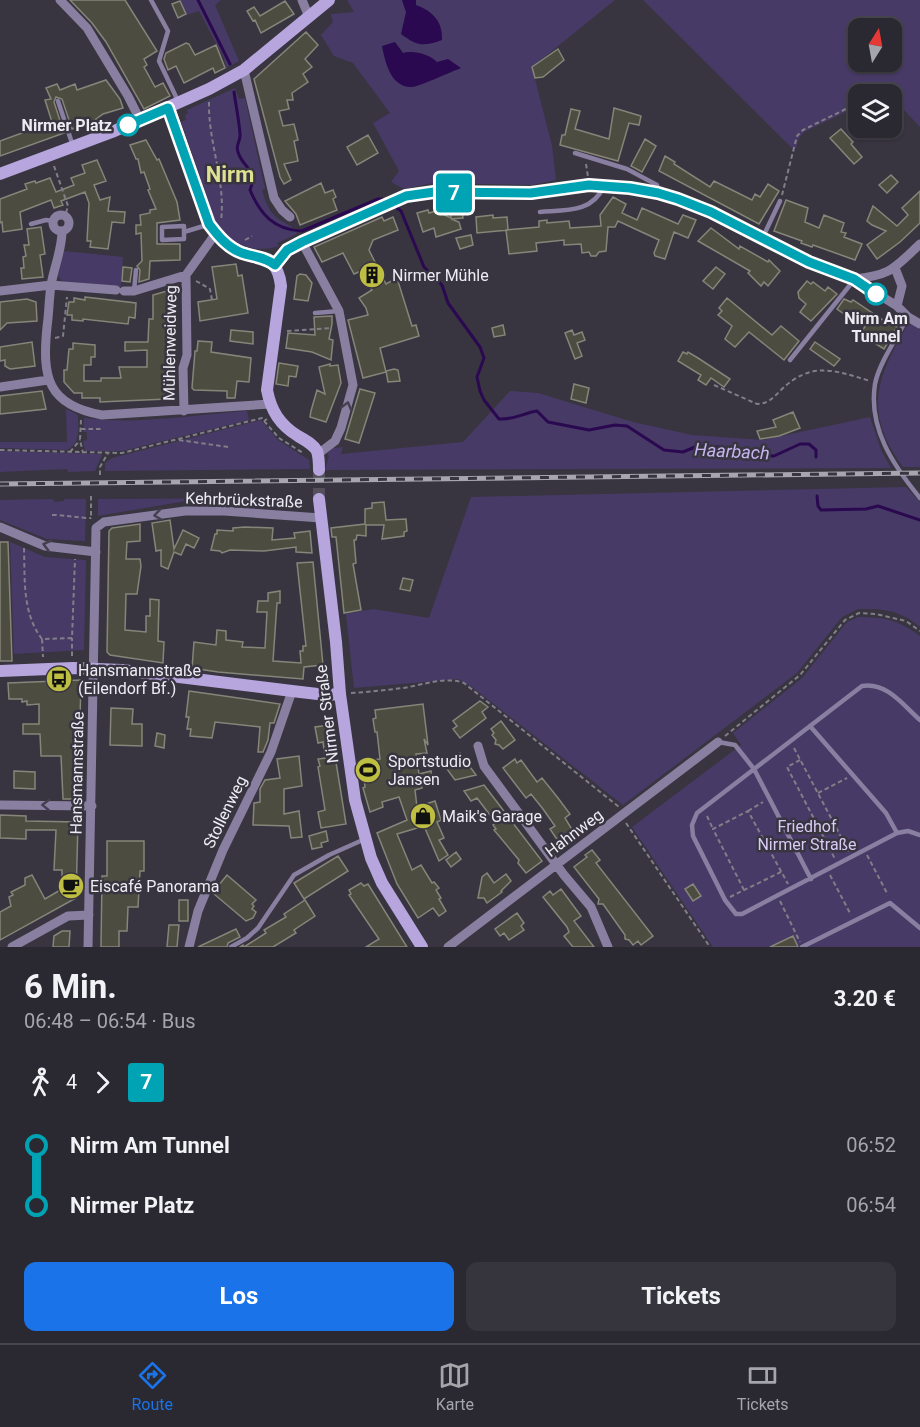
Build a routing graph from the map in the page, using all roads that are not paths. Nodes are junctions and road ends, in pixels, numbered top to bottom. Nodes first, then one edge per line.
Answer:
1 (60, 0) edge
2 (151, 0) edge
3 (302, 0) edge
4 (329, 0) edge
5 (309, 17) junction
6 (244, 70) junction
7 (58, 101) dead end
8 (174, 106) junction
9 (140, 120) junction
10 (73, 146) junction
11 (575, 153) dead end
12 (0, 174) edge
13 (604, 186) junction
14 (658, 193) junction
15 (780, 201) road end
16 (540, 212) dead end
17 (290, 217) dead end
18 (53, 221) junction
19 (31, 224) dead end
20 (62, 231) junction
21 (214, 231) junction
22 (184, 232) junction
23 (762, 239) junction
24 (302, 242) junction
25 (920, 244) edge
26 (275, 265) junction
27 (895, 268) junction
28 (136, 270) dead end
29 (186, 275) junction
30 (854, 279) junction
31 (51, 285) junction
32 (0, 291) edge
33 (125, 291) junction
34 (897, 306) junction
35 (339, 311) junction
36 (315, 313) dead end
37 (908, 317) junction
38 (920, 324) edge
39 (790, 360) dead end
40 (48, 380) junction
41 (0, 387) edge
42 (270, 404) junction
43 (184, 411) junction
44 (318, 454) junction
45 (319, 470) tunnel mouth
46 (920, 498) edge
47 (319, 499) tunnel mouth
48 (321, 518) junction
49 (0, 527) edge
50 (96, 528) joint
51 (96, 552) junction
52 (95, 668) junction
53 (0, 671) edge
54 (292, 692) junction
55 (339, 694) junction
56 (920, 720) edge
57 (810, 726) junction
58 (718, 742) joint
59 (478, 746) dead end
60 (754, 769) junction
61 (0, 805) edge
62 (92, 806) junction
63 (897, 833) junction
64 (920, 835) edge
65 (365, 839) junction
66 (557, 864) junction
67 (811, 879) junction
68 (89, 915) junction
69 (920, 928) edge
70 (12, 947) edge
71 (88, 947) edge
72 (189, 947) edge
73 (231, 947) edge
74 (422, 947) edge
75 (448, 947) edge
76 (608, 947) edge
77 (802, 947) edge

1 - 9 street
2 - 8 lane
3 - 5 street
4 - 5 street
5 - 6 street
6 - 8 street
6 - 17 street
7 - 10 lane
8 - 9 street
8 - 21 street
9 - 10 street
10 - 12 street
11 - 14 lane
13 - 14 street
13 - 16 lane
13 - 24 street
14 - 23 street
15 - 23 lane
18 - 19 lane
18 - 20 street
18 - 20 street
20 - 31 street
21 - 22 lane
21 - 26 street
21 - 29 street, Mühlenweidweg
22 - 22 lane
23 - 30 street
24 - 26 street
24 - 35 street
25 - 27 street
26 - 42 street
27 - 30 street
27 - 34 street
28 - 33 lane
29 - 33 street, Mühlenweidweg
29 - 43 street, Mühlenweidweg
30 - 34 street
30 - 39 lane
31 - 32 street
31 - 33 street
31 - 40 street
34 - 37 street
35 - 36 lane
44 -> 35 street
37 - 38 street
37 - 46 lane
40 - 41 street
40 - 43 street
42 - 43 street
42 - 44 street
44 - 45 street
47 - 48 street, Nirmer Straße
48 -> 50 street, Kehrbrückstraße
48 - 55 street, Nirmer Straße
51 -> 49 street
50 - 51 street, Hansmannstraße
51 - 52 street, Hansmannstraße
52 - 53 street
52 - 54 street
52 - 62 street, Hansmannstraße
54 - 55 street
54 - 72 street, Stollenweg
55 - 65 street, Nirmer Straße
56 - 57 lane
57 - 60 lane
57 - 63 lane
58 - 60 lane
58 - 66 street, Hahnweg
59 - 66 street
60 - 67 lane
60 - 67 lane
62 -> 61 street
62 - 68 street, Hansmannstraße
63 - 64 lane
63 - 67 lane
65 - 73 lane
65 - 74 street, Nirmer Straße
66 - 75 street, Hahnweg
66 - 76 street
68 - 70 street
68 - 71 street, Hansmannstraße
69 - 77 lane

